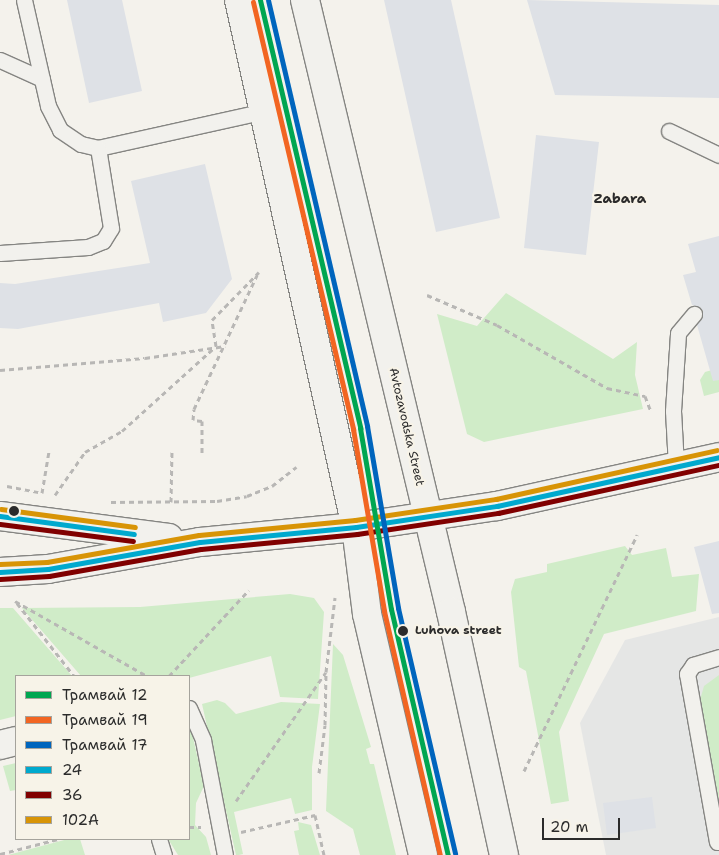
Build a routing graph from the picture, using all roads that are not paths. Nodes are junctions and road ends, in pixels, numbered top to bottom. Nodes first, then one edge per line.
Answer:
1 (24, 0) edge
2 (239, 0) edge
3 (305, 0) edge
4 (0, 60) edge
5 (42, 79) junction
6 (265, 111) junction
7 (669, 131) dead end
8 (98, 148) junction
9 (719, 155) edge
10 (0, 253) edge
11 (694, 314) dead end
12 (719, 457) edge
13 (676, 466) junction
14 (0, 516) edge
15 (427, 516) junction
16 (356, 527) junction
17 (200, 542) junction
18 (0, 572) edge
19 (719, 658) edge
20 (190, 710) edge
21 (15, 741) edge
22 (0, 745) edge
23 (158, 840) edge
24 (717, 842) dead end
25 (164, 855) edge
26 (226, 855) edge
27 (423, 855) edge
28 (504, 855) edge

1 - 5 lane
2 - 6 main road
3 - 15 main road, Avtozavodska Street
4 - 5 lane
5 - 8 lane
6 - 8 lane
6 - 16 main road
7 - 9 lane
8 - 10 lane
11 - 13 lane
12 - 13 main road
13 - 15 main road
14 - 17 main road
15 - 16 main road
15 - 28 main road, Avtozavodska Street
16 - 17 main road
16 - 27 main road
17 - 18 main road
19 - 24 lane
20 - 26 lane
21 - 22 main road
23 - 25 lane

